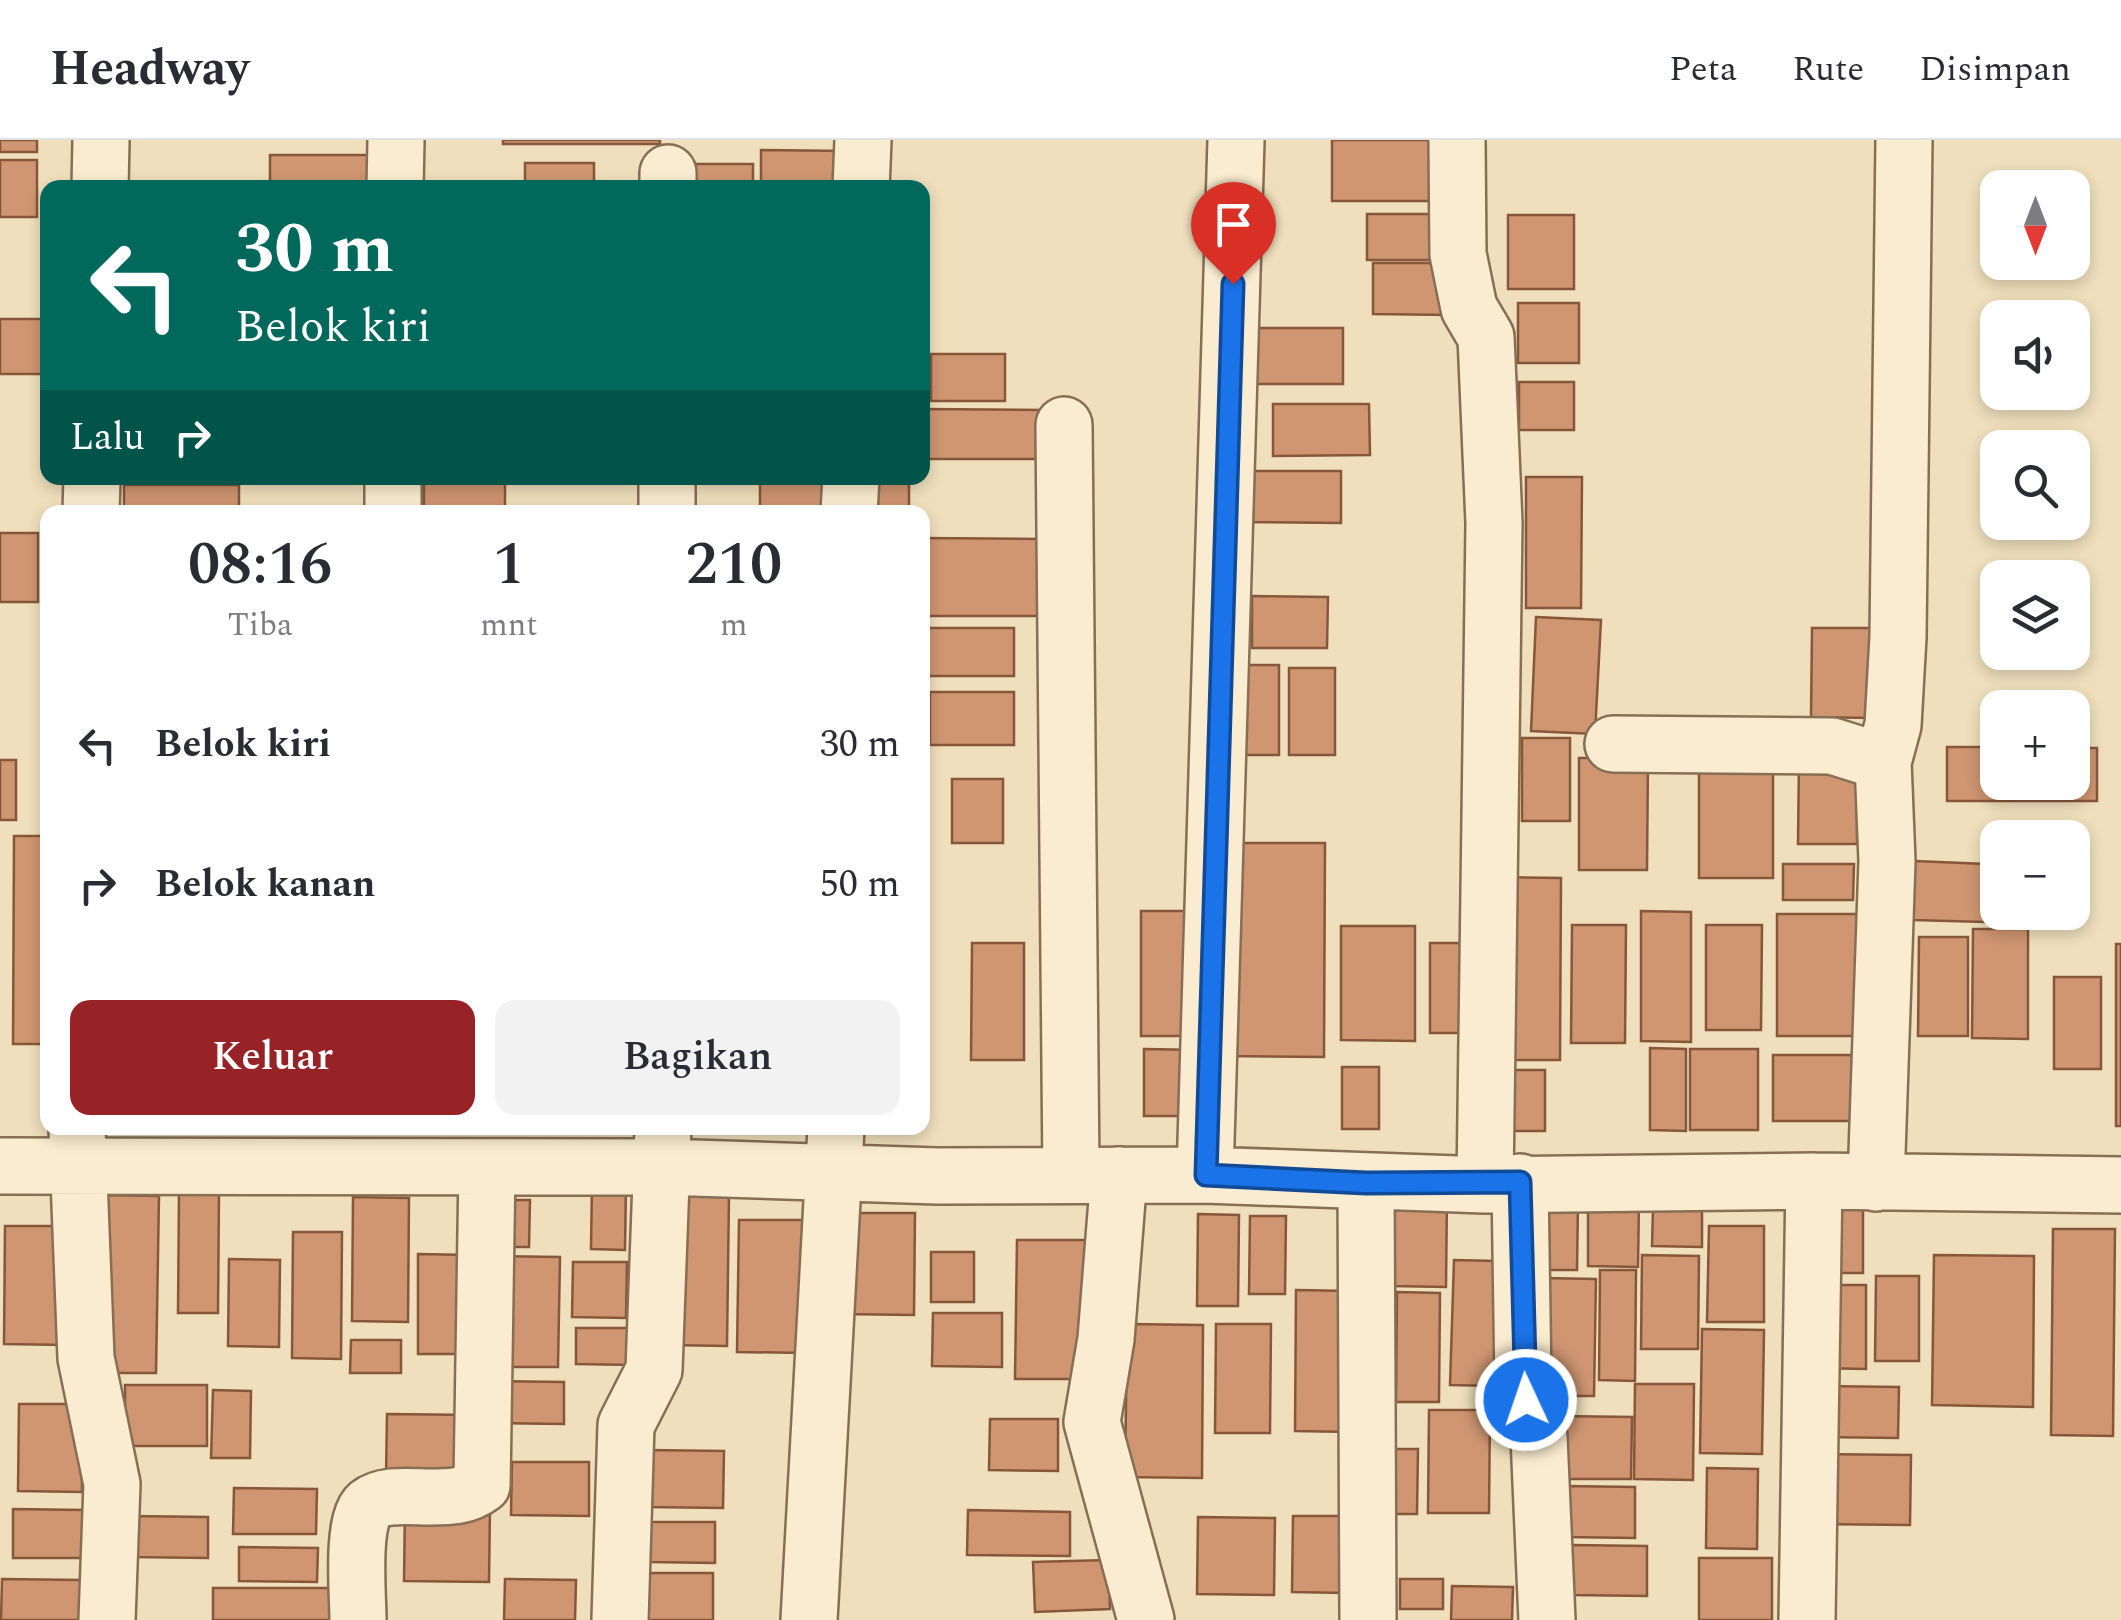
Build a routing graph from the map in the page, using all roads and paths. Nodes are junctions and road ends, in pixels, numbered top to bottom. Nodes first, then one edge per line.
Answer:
1 (101, 140) edge
2 (396, 140) edge
3 (862, 140) edge
4 (1236, 140) edge
5 (1457, 140) edge
6 (1904, 140) edge
7 (100, 180) edge
8 (396, 180) edge
9 (861, 180) edge
10 (1064, 425) dead end
11 (1612, 744) dead end
12 (1883, 762) junction
13 (663, 1147) edge
14 (76, 1148) edge
15 (388, 1148) edge
16 (836, 1150) edge
17 (0, 1166) edge
18 (487, 1168) junction
19 (1095, 1175) junction
20 (1206, 1175) junction
21 (1814, 1181) junction
22 (1366, 1183) junction
23 (1876, 1183) junction
24 (1502, 1184) junction
25 (2121, 1185) edge
26 (107, 1620) edge
27 (358, 1620) edge
28 (620, 1620) edge
29 (808, 1620) edge
30 (1146, 1620) edge
31 (1368, 1620) edge
32 (1547, 1620) edge
33 (1807, 1620) edge

1 - 7 street
2 - 8 street
3 - 9 street
4 - 20 street
5 - 24 street
6 - 12 street
10 - 19 street
11 - 12 street
12 - 23 street
13 - 16 street
13 - 18 street
13 - 28 street
14 - 15 street
14 - 17 street
14 - 26 street
15 - 18 street
16 - 19 street
16 - 29 street
18 - 27 street
19 - 20 street
19 - 30 street
20 - 22 street
21 - 23 street
21 - 24 street
21 - 33 street
22 - 24 street
22 - 31 street
23 - 25 street
24 - 32 street

